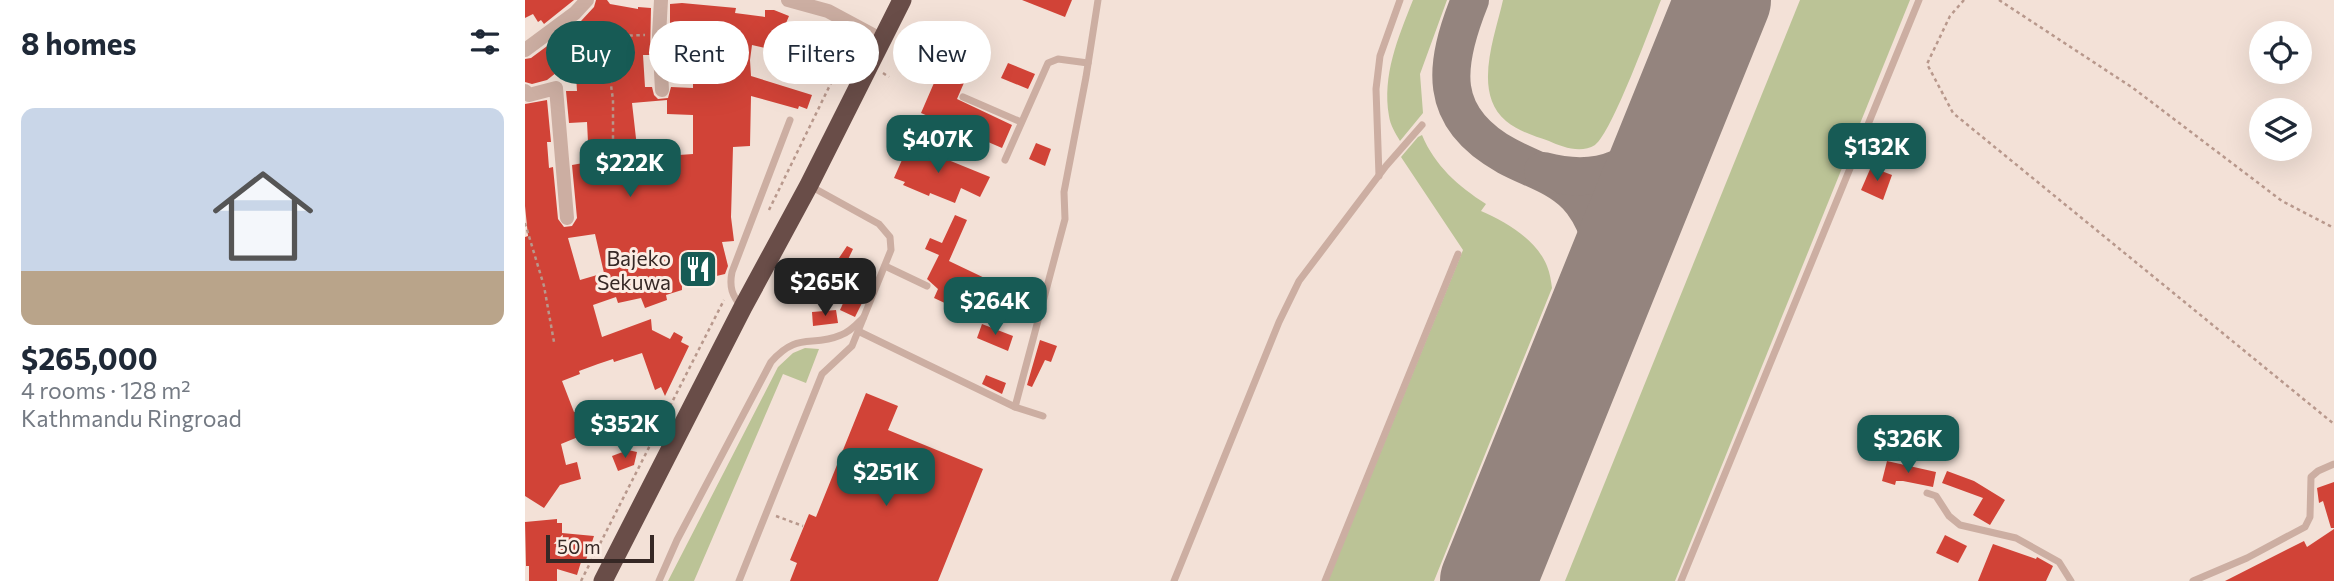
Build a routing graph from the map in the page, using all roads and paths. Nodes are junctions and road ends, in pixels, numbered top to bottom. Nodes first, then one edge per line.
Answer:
1 (587, 0) edge
2 (661, 0) edge
3 (788, 0) edge
4 (902, 0) edge
5 (1098, 0) edge
6 (1400, 0) edge
7 (1919, 0) edge
8 (1964, 0) edge
9 (1999, 0) edge
10 (660, 21) edge
11 (847, 21) edge
12 (649, 35) edge
13 (879, 38) edge
14 (882, 40) junction
15 (525, 50) edge
16 (1088, 63) junction
17 (662, 84) edge
18 (831, 84) edge
19 (662, 90) dead end
20 (525, 92) edge
21 (963, 97) dead end
22 (790, 120) dead end
23 (1021, 122) junction
24 (1422, 125) dead end
25 (1005, 160) dead end
26 (619, 166) dead end
27 (1379, 177) junction
28 (809, 186) junction
29 (767, 214) dead end
30 (568, 218) dead end
31 (525, 223) edge
32 (2334, 228) edge
33 (1458, 254) dead end
34 (885, 266) junction
35 (927, 286) dead end
36 (731, 287) junction
37 (743, 307) junction
38 (866, 315) junction
39 (860, 332) junction
40 (554, 342) dead end
41 (1015, 407) junction
42 (1043, 416) dead end
43 (2334, 424) edge
44 (2334, 464) edge
45 (1927, 493) dead end
46 (767, 513) junction
47 (803, 526) dead end
48 (581, 581) edge
49 (603, 581) edge
50 (659, 581) edge
51 (739, 581) edge
52 (1174, 581) edge
53 (1325, 581) edge
54 (1681, 581) edge
55 (2071, 581) edge
56 (2193, 581) edge

1 - 15 street
2 - 10 street
3 - 11 street
4 - 14 highway
5 - 16 lane
6 - 27 lane
7 - 54 lane
8 - 43 path
9 - 32 path
12 - 26 path
13 - 14 street
14 - 28 highway
16 - 23 lane
16 - 41 lane
17 - 19 street
18 - 29 path
20 - 30 street
21 - 23 lane
22 - 36 lane
23 - 25 lane
24 - 27 lane
27 - 52 lane
28 - 34 lane
28 - 37 highway
31 - 40 path
33 - 53 lane
34 - 35 lane
34 - 38 lane
36 - 37 lane
36 - 48 path
37 - 49 highway
38 - 39 lane
38 - 50 lane
39 - 41 lane
39 - 46 lane
41 - 42 lane
44 - 56 lane
45 - 55 lane
46 - 47 path
46 - 51 lane

